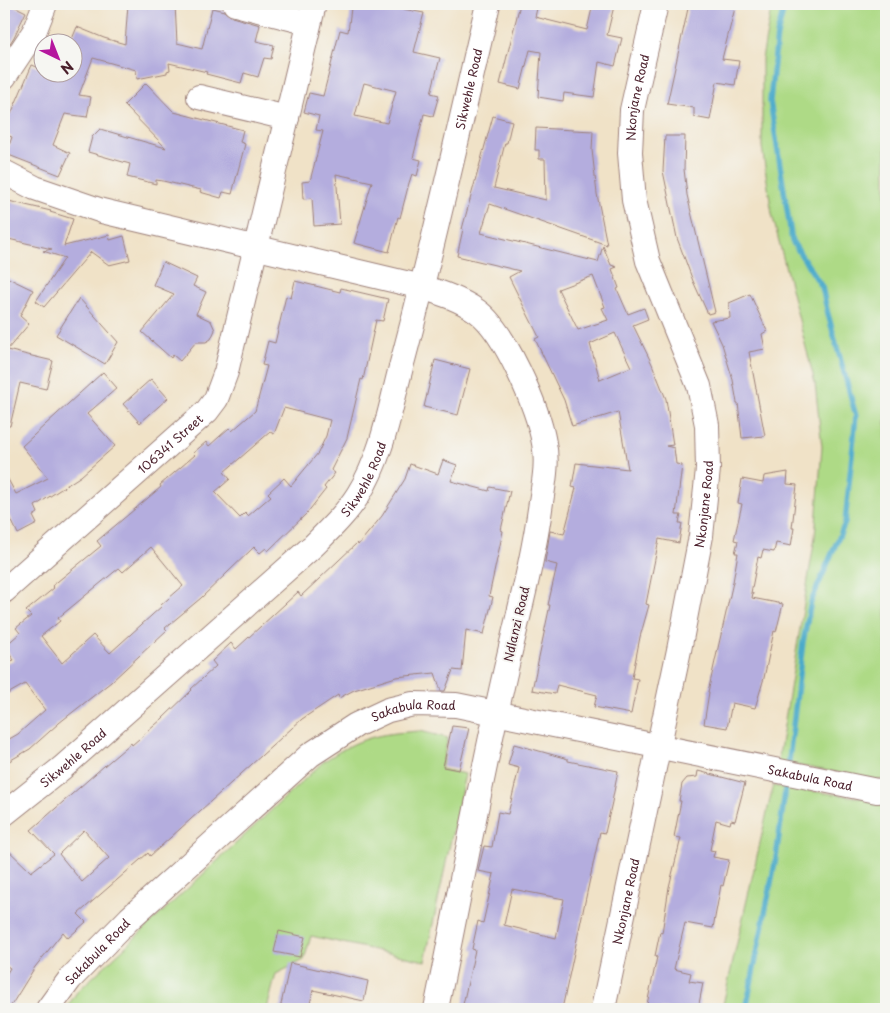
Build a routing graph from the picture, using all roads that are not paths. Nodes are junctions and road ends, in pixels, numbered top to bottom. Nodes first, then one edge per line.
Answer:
1 (45, 4) edge
2 (235, 4) edge
3 (488, 4) edge
4 (656, 4) edge
5 (311, 14) edge
6 (4, 77) edge
7 (199, 97) dead end
8 (286, 118) junction
9 (4, 172) edge
10 (256, 247) junction
11 (422, 287) junction
12 (4, 591) edge
13 (496, 713) junction
14 (658, 745) junction
15 (886, 790) edge
16 (4, 814) edge
17 (48, 1009) edge
18 (436, 1009) edge
19 (603, 1009) edge

1 - 6 street
2 - 5 street
3 - 11 street, Sikwehle Road
4 - 14 street, Nkonjane Road
5 - 8 street, 106341 Street
7 - 8 street
8 - 10 street, 106341 Street
9 - 10 street
10 - 11 street
10 - 12 street, 106341 Street
11 - 13 street, Ndlanzi Road
11 - 16 street, Sikwehle Road
13 - 14 street, Sakabula Road
13 - 17 street, Sakabula Road
13 - 18 street, Ndlanzi Road
14 - 15 street, Sakabula Road
14 - 19 street, Nkonjane Road

